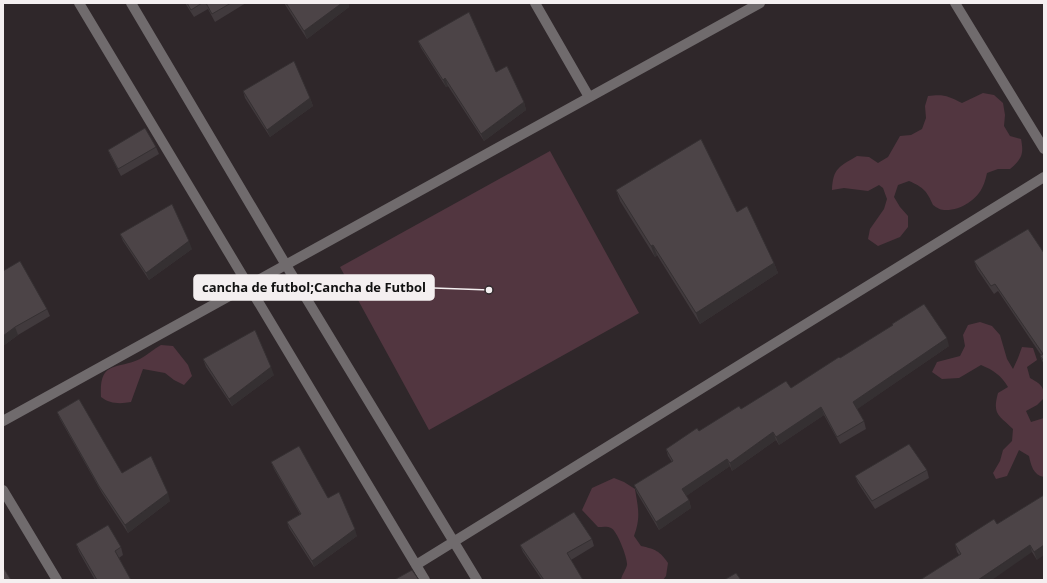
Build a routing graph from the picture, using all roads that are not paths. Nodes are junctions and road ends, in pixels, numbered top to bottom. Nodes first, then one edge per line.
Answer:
1 (79, 3) edge
2 (131, 3) edge
3 (535, 3) edge
4 (760, 3) edge
5 (955, 3) edge
6 (589, 97) junction
7 (1044, 149) edge
8 (1044, 177) edge
9 (286, 265) junction
10 (249, 286) junction
11 (3, 421) edge
12 (3, 490) edge
13 (454, 542) junction
14 (416, 565) junction
15 (57, 580) edge
16 (425, 580) edge
17 (477, 580) edge

1 - 10 street
2 - 9 street
3 - 6 street
4 - 6 street
5 - 7 street
6 - 9 street
8 - 13 street
9 - 10 street
9 - 13 street
10 - 11 street
10 - 14 street
12 - 15 street
13 - 14 street
13 - 17 street
14 - 16 street

